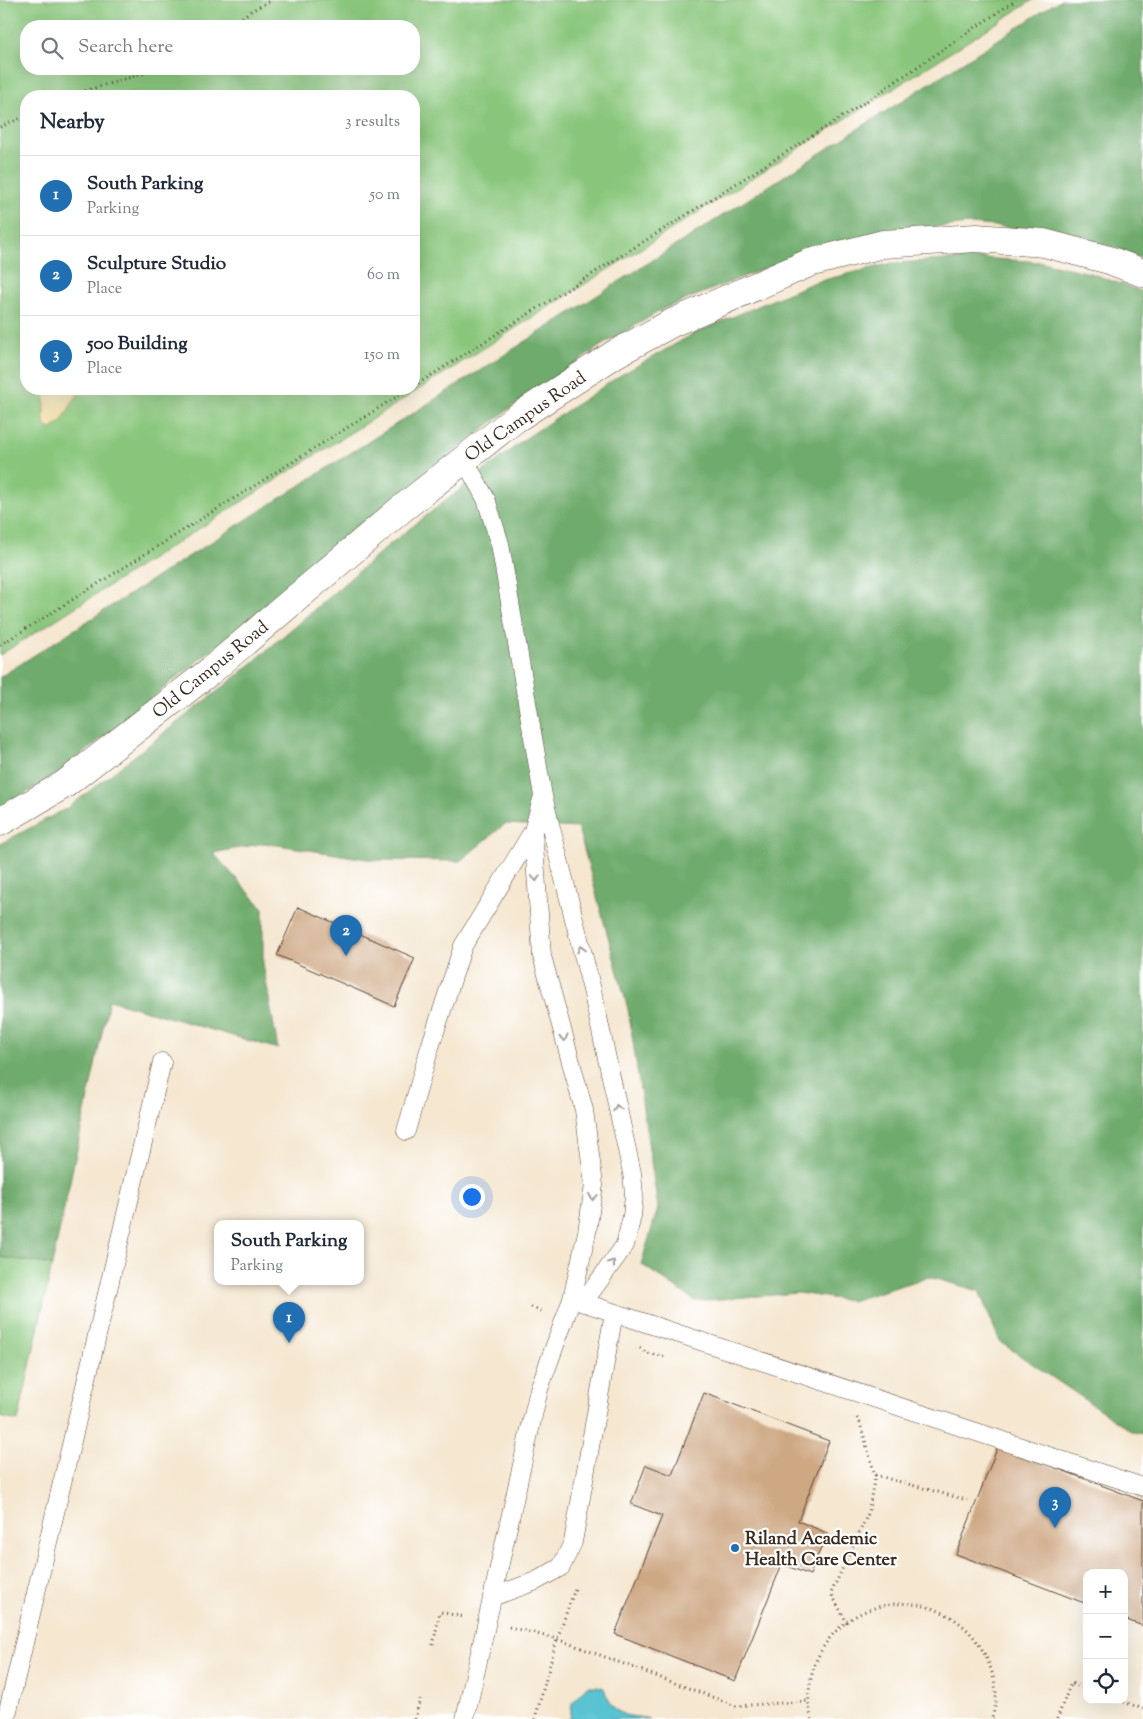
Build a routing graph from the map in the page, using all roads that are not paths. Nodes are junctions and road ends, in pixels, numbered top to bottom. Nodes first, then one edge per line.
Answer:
1 (1143, 273) edge
2 (464, 459) junction
3 (543, 796) junction
4 (0, 822) edge
5 (533, 830) junction
6 (162, 1062) dead end
7 (406, 1131) dead end
8 (574, 1305) junction
9 (612, 1320) junction
10 (1143, 1487) edge
11 (492, 1597) junction
12 (6, 1719) edge
13 (465, 1719) edge

1 - 2 street, Old Campus Road
2 - 3 lane
2 - 4 street, Old Campus Road
3 - 5 lane
8 -> 3 lane
5 - 7 lane
5 -> 8 lane
6 - 12 lane
8 - 9 lane
8 - 11 lane
9 - 10 lane
9 - 11 lane
11 - 13 lane

